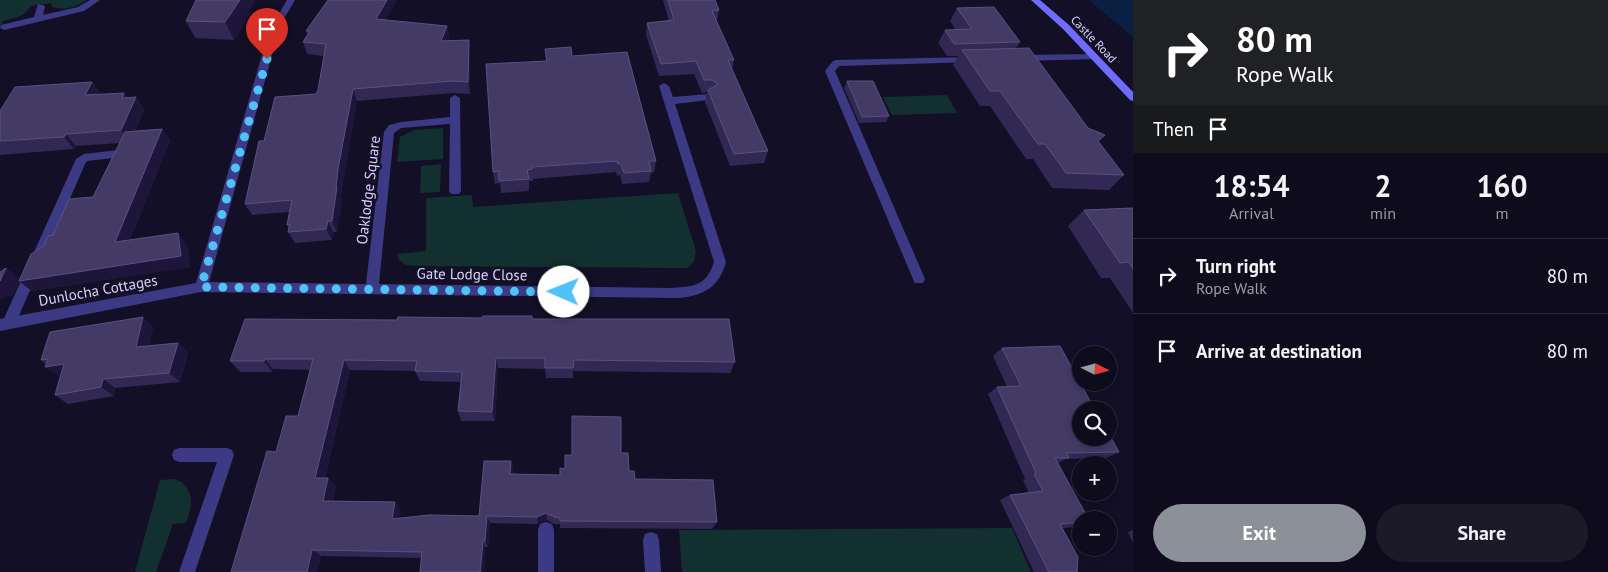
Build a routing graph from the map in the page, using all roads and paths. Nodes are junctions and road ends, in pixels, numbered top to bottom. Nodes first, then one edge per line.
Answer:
1 (96, 0) edge
2 (290, 0) edge
3 (1035, 0) edge
4 (41, 6) dead end
5 (38, 19) junction
6 (4, 26) dead end
7 (1094, 57) junction
8 (981, 59) edge
9 (1010, 59) edge
10 (664, 86) dead end
11 (708, 97) edge
12 (454, 98) dead end
13 (1133, 98) edge
14 (669, 100) junction
15 (455, 120) junction
16 (118, 154) edge
17 (455, 191) dead end
18 (919, 279) dead end
19 (201, 287) junction
20 (372, 290) junction
21 (4, 324) edge
22 (178, 454) dead end
23 (546, 530) dead end
24 (651, 540) dead end
25 (187, 572) edge
26 (546, 572) edge
27 (653, 572) edge

1 - 5 street
2 - 19 street
3 - 7 main road, Castle Road
4 - 5 street
5 - 6 street
7 - 9 street
7 - 13 main road, Castle Road
8 - 18 street
10 - 14 street, Gate Lodge Close
11 - 14 street
12 - 15 street
14 - 20 street, Gate Lodge Close
15 - 17 street
15 - 20 street, Oaklodge Square
16 - 21 street
19 - 20 street, Gate Lodge Close
19 - 21 street, Dunlocha Cottages
22 - 25 street
23 - 26 street
24 - 27 street

